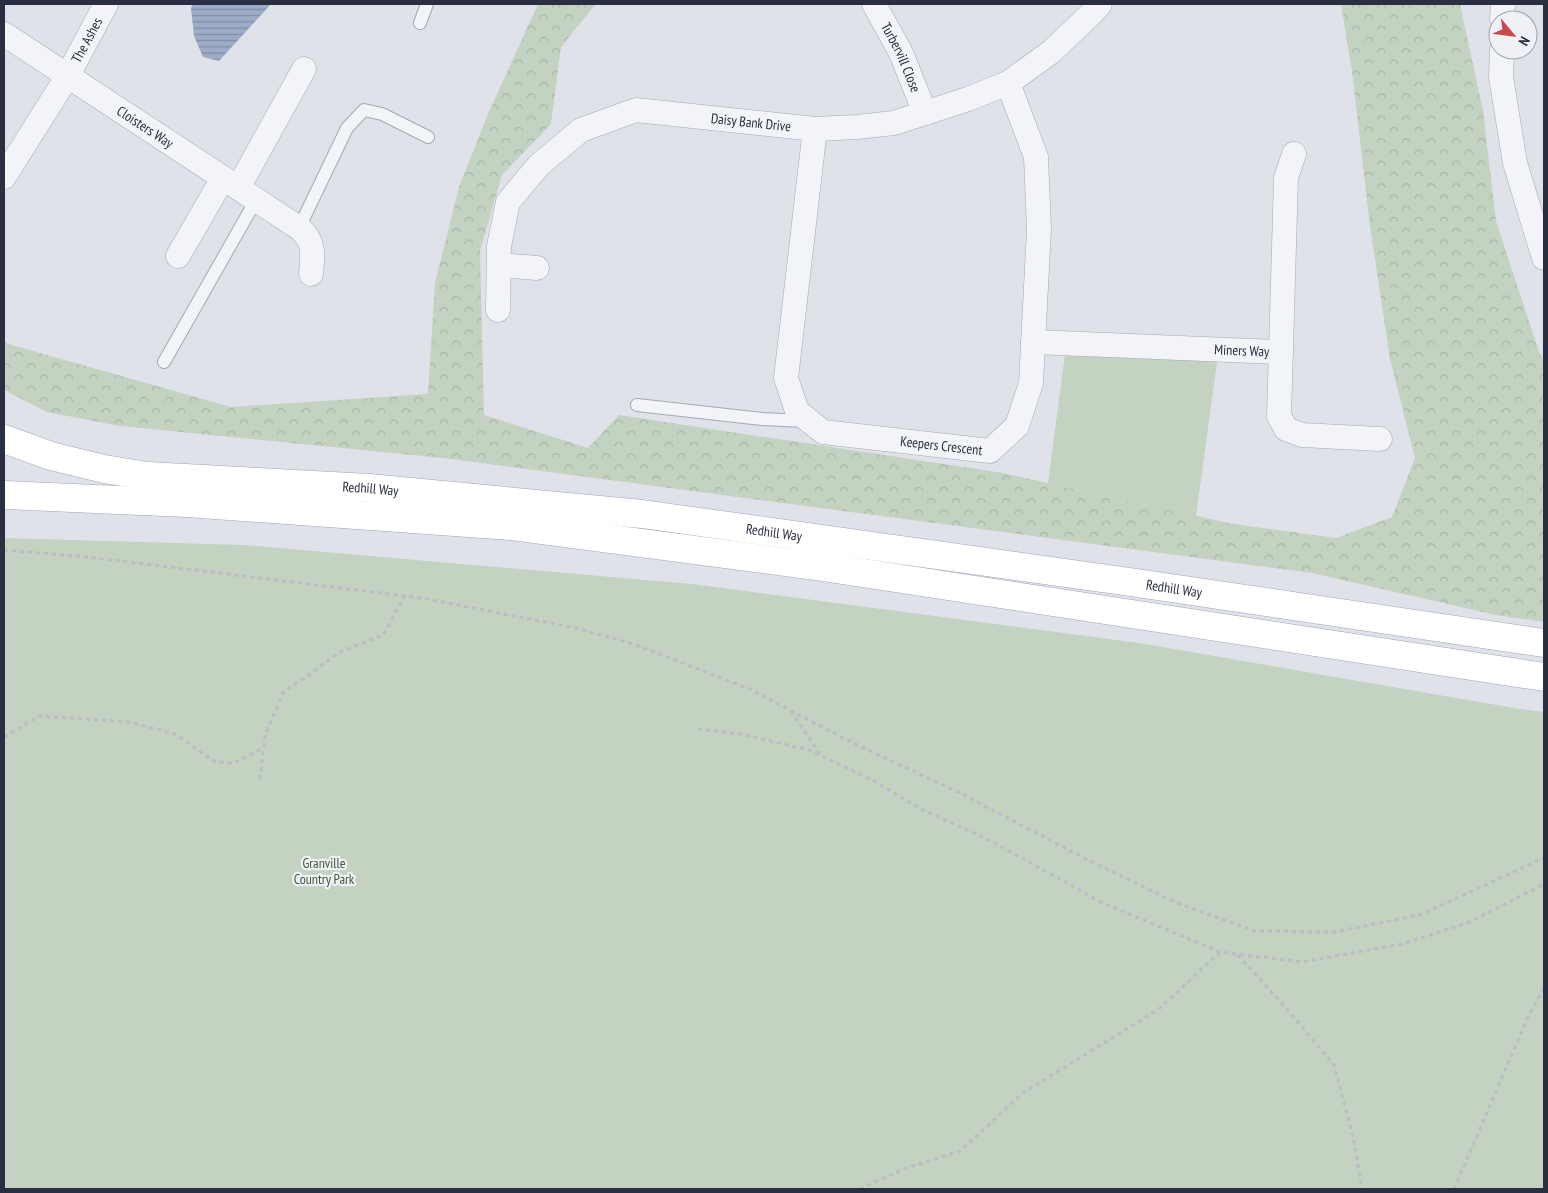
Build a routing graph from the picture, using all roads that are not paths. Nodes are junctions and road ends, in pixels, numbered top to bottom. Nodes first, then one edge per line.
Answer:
1 (106, 4) edge
2 (427, 4) edge
3 (874, 4) edge
4 (1100, 4) edge
5 (420, 23) dead end
6 (4, 34) edge
7 (1502, 60) edge
8 (304, 69) dead end
9 (67, 77) junction
10 (1008, 83) junction
11 (925, 113) junction
12 (815, 129) junction
13 (428, 137) dead end
14 (1294, 154) dead end
15 (4, 177) edge
16 (239, 188) junction
17 (299, 228) junction
18 (178, 256) dead end
19 (1544, 258) edge
20 (498, 265) junction
21 (537, 268) dead end
22 (311, 274) dead end
23 (498, 310) dead end
24 (1033, 342) junction
25 (1280, 352) junction
26 (164, 362) dead end
27 (637, 405) dead end
28 (810, 422) junction
29 (4, 439) edge
30 (1380, 439) dead end
31 (4, 456) edge
32 (4, 495) edge
33 (187, 503) junction
34 (1544, 643) edge
35 (1544, 676) edge

1 - 9 street, The Ashes
2 - 5 lane
3 - 11 street, Turbervill Close
4 - 10 street, Daisy Bank Drive
6 - 9 street, Cloisters Way
7 - 19 street
8 - 16 street
9 - 15 street
9 - 16 street, Cloisters Way
10 - 11 street, Daisy Bank Drive
10 - 24 street, Keepers Crescent
11 - 12 street, Daisy Bank Drive
12 - 20 street, Daisy Bank Drive
12 - 28 street, Keepers Crescent
13 - 17 lane
14 - 25 street, Miners Way
16 - 17 street, Cloisters Way
16 - 18 street
16 - 26 lane
17 - 22 street, Cloisters Way
20 - 21 street
20 - 23 street, Daisy Bank Drive
24 - 25 street, Miners Way
24 - 28 street, Keepers Crescent
25 - 30 street
27 - 28 lane
29 - 34 main road, Redhill Way
31 - 33 main road
32 - 33 main road, Redhill Way
33 - 35 main road, Redhill Way

